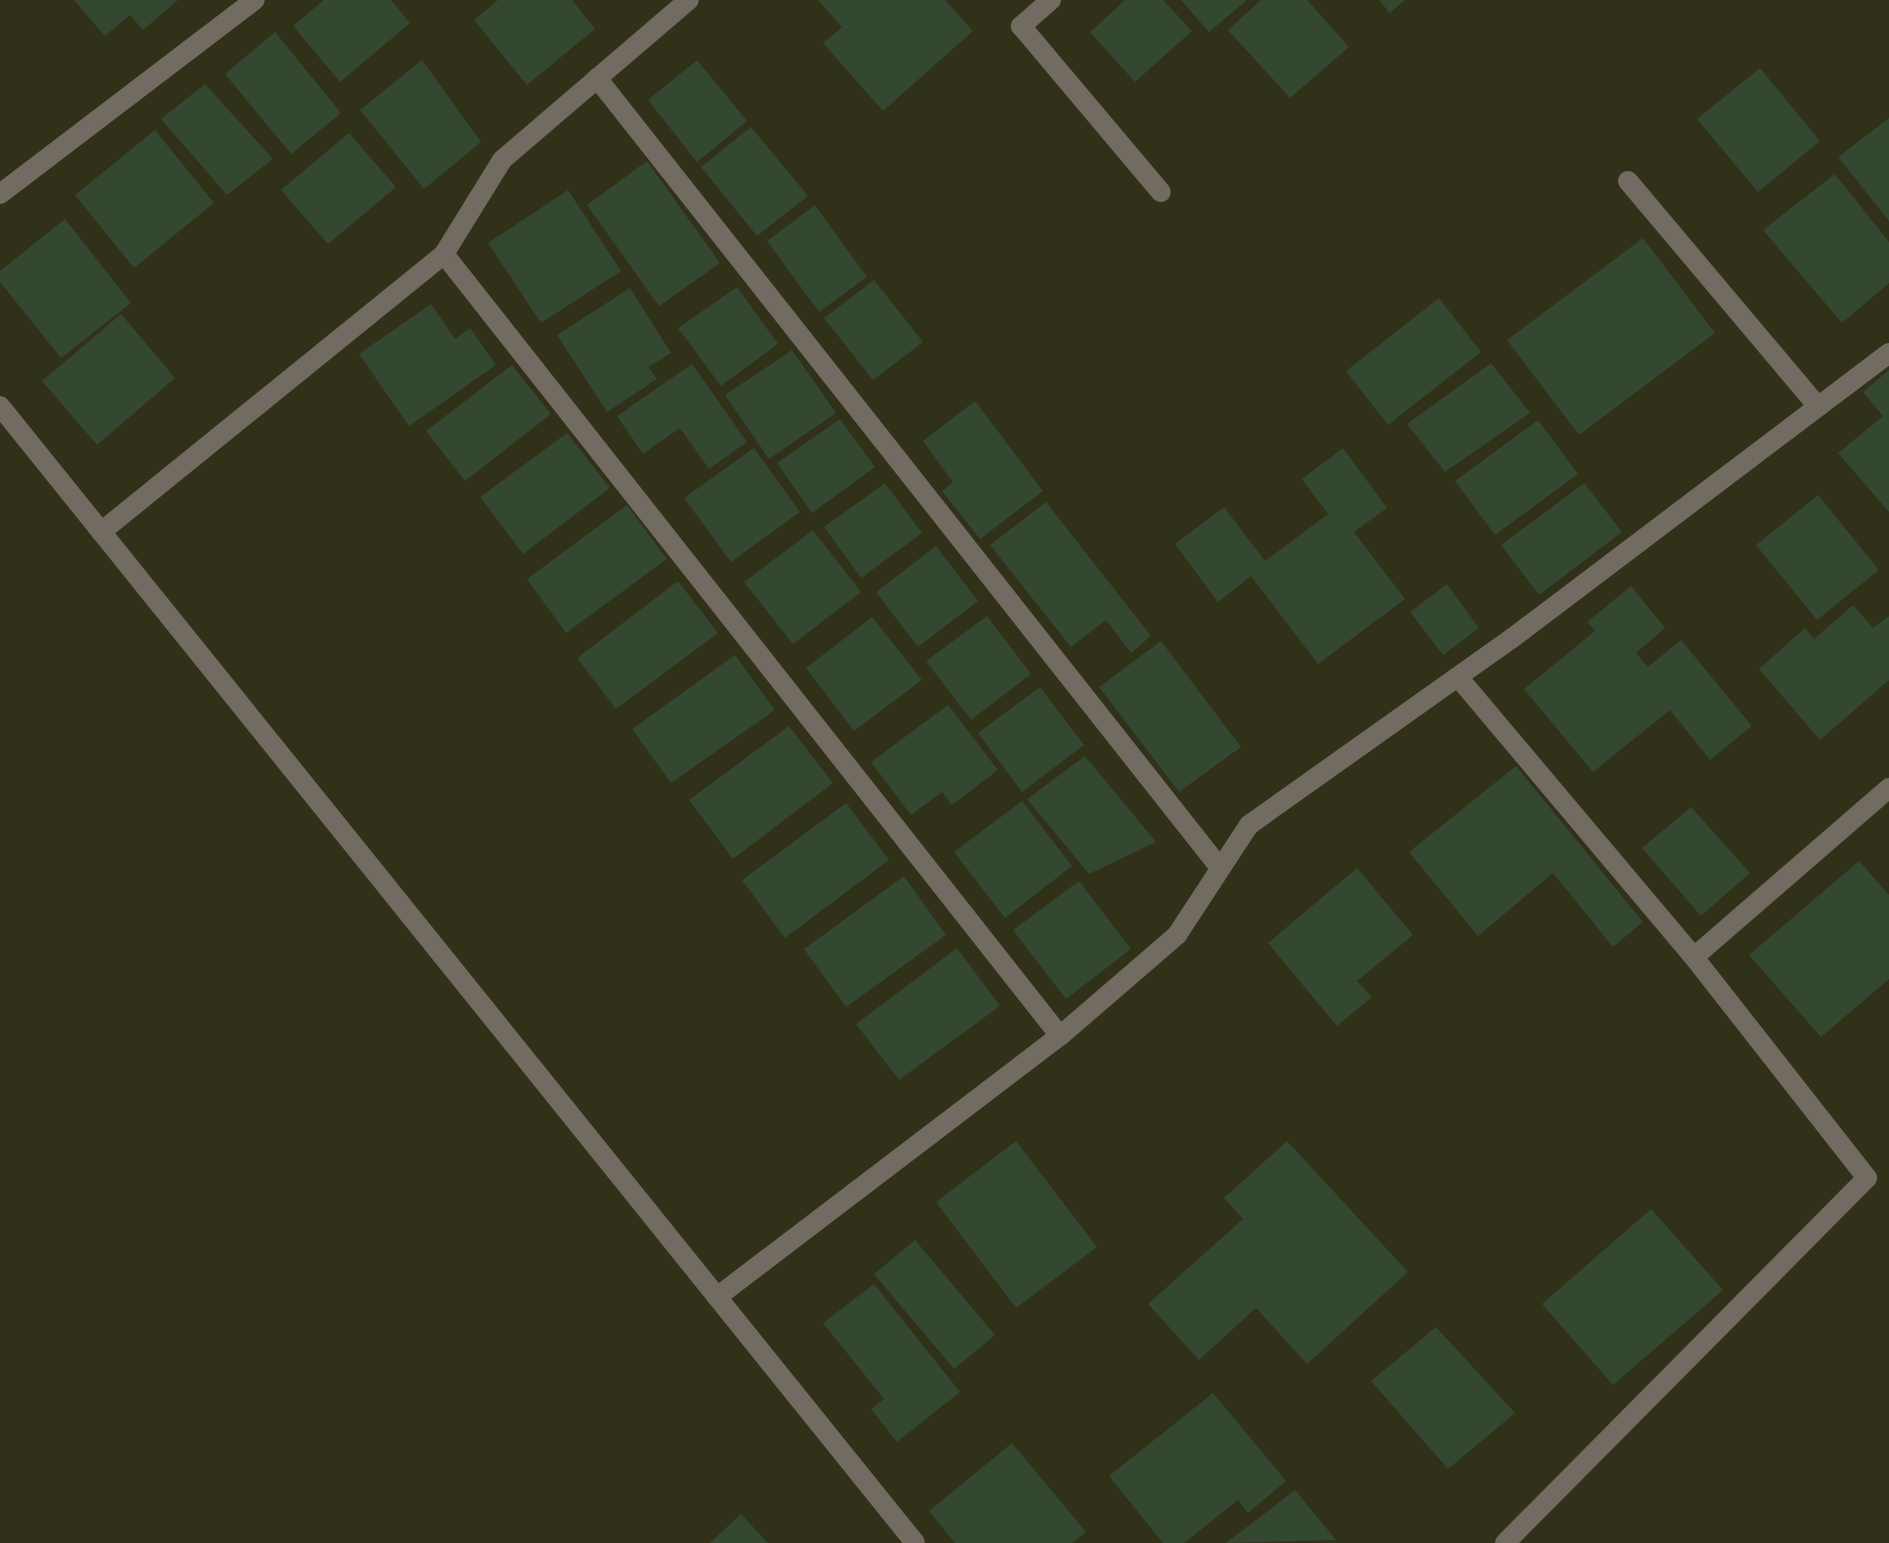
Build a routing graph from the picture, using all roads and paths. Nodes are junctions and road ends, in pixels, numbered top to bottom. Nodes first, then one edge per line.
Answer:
1 (255, 0) edge
2 (689, 0) edge
3 (1051, 0) edge
4 (597, 78) junction
5 (1628, 181) dead end
6 (1161, 192) dead end
7 (0, 194) edge
8 (444, 254) junction
9 (1889, 353) edge
10 (0, 406) edge
11 (1818, 407) junction
12 (101, 532) junction
13 (1458, 677) junction
14 (1889, 788) edge
15 (1220, 868) junction
16 (1694, 957) junction
17 (1060, 1036) junction
18 (717, 1297) junction
19 (915, 1543) edge
20 (1505, 1543) edge

1 - 7 street
2 - 4 street
3 - 6 street
4 - 8 street
4 - 15 street
5 - 11 street
8 - 12 street
8 - 17 street
9 - 11 street
10 - 12 street
11 - 13 street
12 - 18 street
13 - 15 street
13 - 16 street
14 - 16 street
15 - 17 street
16 - 20 street
17 - 18 street
18 - 19 street

